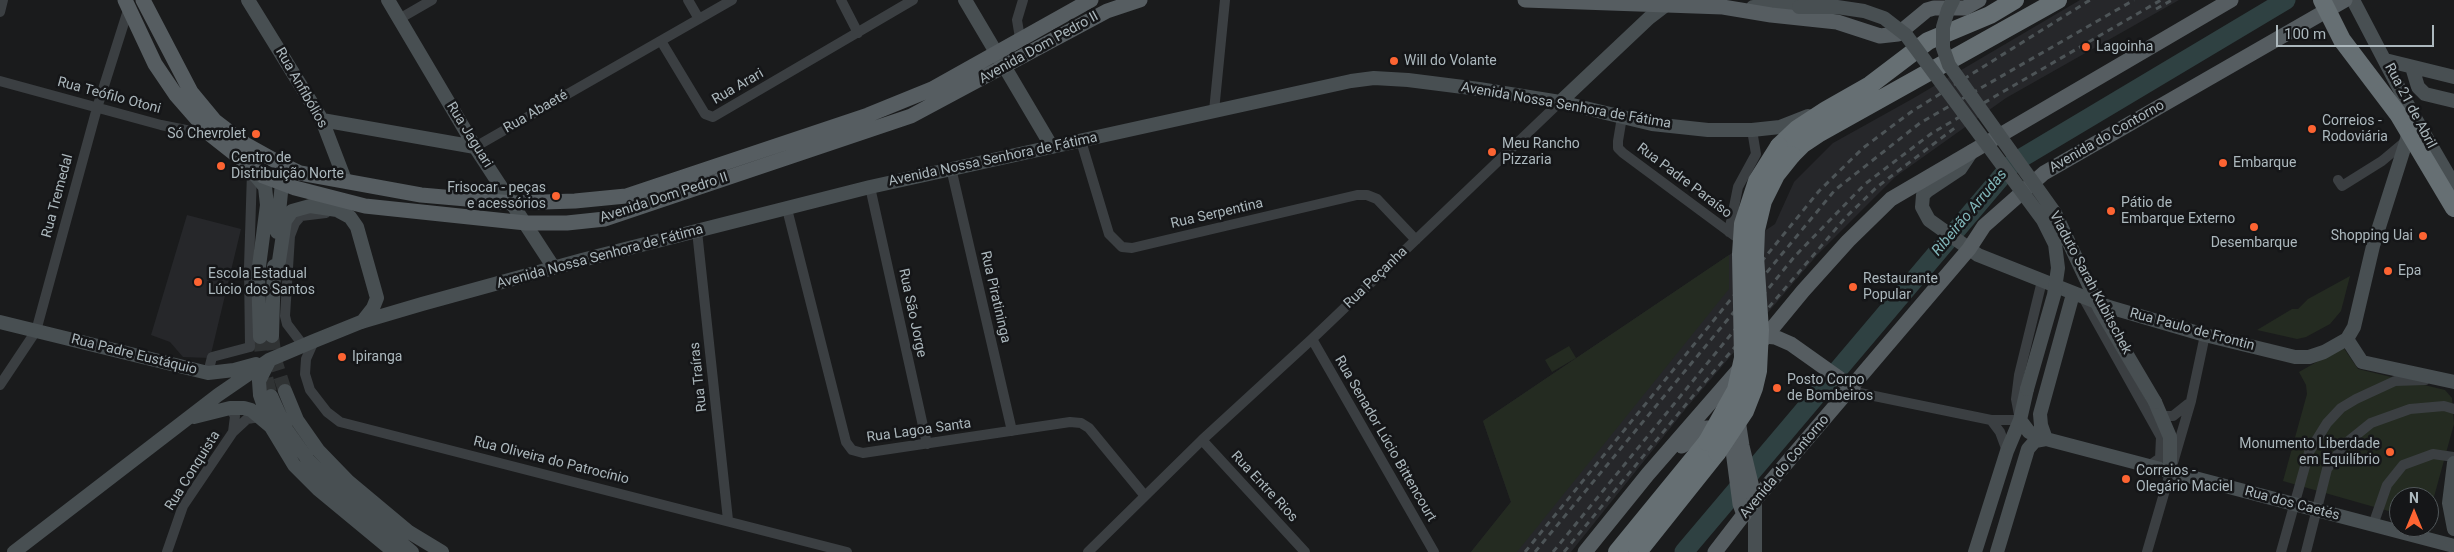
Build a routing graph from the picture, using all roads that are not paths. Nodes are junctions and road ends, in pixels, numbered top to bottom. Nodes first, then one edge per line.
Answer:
1 (3, 0) edge
2 (143, 0) edge
3 (248, 0) edge
4 (388, 0) edge
5 (432, 0) edge
6 (688, 0) edge
7 (732, 0) edge
8 (841, 0) edge
9 (912, 0) edge
10 (965, 0) edge
11 (1024, 0) edge
12 (1091, 0) edge
13 (1140, 0) edge
14 (1225, 0) edge
15 (1525, 0) edge
16 (1953, 0) edge
17 (2015, 0) edge
18 (2058, 0) edge
19 (2231, 0) edge
20 (2322, 0) edge
21 (2345, 0) edge
22 (2353, 0) edge
23 (1977, 2) edge
24 (127, 4) edge
25 (1666, 5) junction
26 (1723, 7) junction
27 (0, 12) edge
28 (399, 19) junction
29 (698, 19) junction
30 (858, 33) junction
31 (1020, 38) junction
32 (661, 41) junction
33 (996, 54) junction
34 (2385, 60) junction
35 (2412, 67) junction
36 (1004, 68) junction
37 (2454, 77) edge
38 (0, 81) edge
39 (2425, 94) junction
40 (2454, 101) edge
41 (1560, 102) junction
42 (97, 108) junction
43 (1826, 110) junction
44 (1214, 111) junction
45 (2411, 111) junction
46 (1983, 114) junction
47 (1622, 117) junction
48 (322, 120) junction
49 (1752, 130) junction
50 (211, 135) junction
51 (2407, 139) junction
52 (1081, 141) junction
53 (475, 147) junction
54 (1052, 147) junction
55 (1786, 150) junction
56 (1972, 150) junction
57 (240, 159) junction
58 (2001, 163) junction
59 (281, 164) junction
60 (951, 168) junction
61 (252, 172) junction
62 (345, 180) junction
63 (2338, 180) dead end
64 (282, 183) junction
65 (2454, 185) edge
66 (870, 187) junction
67 (512, 203) junction
68 (2454, 208) edge
69 (787, 209) junction
70 (337, 210) junction
71 (526, 223) junction
72 (697, 231) junction
73 (1416, 240) junction
74 (1969, 249) junction
75 (554, 268) junction
76 (274, 274) junction
77 (2042, 281) junction
78 (2078, 297) junction
79 (0, 322) edge
80 (361, 322) junction
81 (36, 330) junction
82 (2205, 335) junction
83 (1765, 336) junction
84 (1312, 339) junction
85 (2347, 339) junction
86 (309, 343) junction
87 (269, 360) junction
88 (208, 373) junction
89 (1732, 379) junction
90 (2448, 381) edge
91 (1851, 385) junction
92 (0, 386) edge
93 (285, 391) tunnel mouth
94 (270, 396) tunnel mouth
95 (2191, 401) junction
96 (230, 408) junction
97 (2454, 409) edge
98 (2162, 416) junction
99 (260, 417) junction
100 (190, 418) junction
101 (1991, 420) junction
102 (2020, 420) junction
103 (271, 427) junction
104 (1012, 431) junction
105 (233, 432) junction
106 (2046, 439) junction
107 (1202, 440) junction
108 (927, 444) junction
109 (1712, 447) junction
110 (2007, 451) junction
111 (1741, 457) junction
112 (2454, 457) edge
113 (2454, 463) edge
114 (2150, 465) junction
115 (2170, 472) junction
116 (1648, 474) junction
117 (1763, 479) junction
118 (1145, 496) junction
119 (1756, 500) junction
120 (2294, 504) junction
121 (1742, 509) junction
122 (2316, 510) junction
123 (728, 520) junction
124 (2373, 525) junction
125 (2454, 529) edge
126 (2421, 538) junction
127 (2454, 546) edge
128 (14, 552) edge
129 (167, 552) edge
130 (394, 552) edge
131 (412, 552) edge
132 (442, 552) edge
133 (847, 552) edge
134 (1088, 552) edge
135 (1306, 552) edge
136 (1434, 552) edge
137 (1585, 552) edge
138 (1617, 552) edge
139 (1638, 552) edge
140 (1715, 552) edge
141 (1755, 552) edge
142 (1975, 552) edge
143 (1997, 552) edge
144 (2147, 552) edge
145 (2281, 552) edge
146 (2306, 552) edge
147 (2430, 552) edge

1 - 27 street
2 - 59 main road, Avenida Dom Pedro II
3 - 48 street, Rua Anfibólios
4 - 28 street, Rua Jaguari
5 - 28 street
6 - 29 street
7 - 29 street, Rua Abaeté
8 - 30 street
9 - 30 street, Rua Arari
10 - 33 street
11 - 31 street
12 - 31 main road, Avenida Dom Pedro II
13 - 36 main road, Avenida Dom Pedro II
14 - 44 street
15 - 25 main road
16 - 46 street, Viaduto Sarah Kubitschek, bridge
17 - 43 highway
18 - 55 highway
19 - 56 main road
20 - 68 highway, bridge
21 - 74 main road, Avenida do Contorno
22 - 34 street, Rua 21 de Abril
23 - 26 main road
24 - 42 street, Rua Tremedal
24 - 50 main road, Avenida Dom Pedro II
25 - 26 main road
25 - 41 street, Rua Peçanha
26 - 58 street, Viaduto Sarah Kubitschek, bridge
28 - 53 street, Rua Jaguari
29 - 32 street, Rua Abaeté
30 - 32 street, Rua Arari
31 - 33 main road, Avenida Dom Pedro II
32 - 53 street, Rua Abaeté
33 - 36 street
33 - 67 main road, Avenida Dom Pedro II
34 - 35 street
34 - 45 street, Rua 21 de Abril
35 - 37 street
35 - 39 street
36 - 54 street
36 - 71 main road, Avenida Dom Pedro II
38 - 42 street, Rua Teófilo Otoni
39 - 40 street
39 - 45 street
41 - 44 street, Avenida Nossa Senhora de Fátima
41 - 47 street, Avenida Nossa Senhora de Fátima
41 - 73 street, Rua Peçanha
42 - 50 street, Rua Teófilo Otoni
42 - 81 street, Rua Tremedal
43 - 49 street, Avenida Nossa Senhora de Fátima
43 - 55 highway
44 - 52 street, Avenida Nossa Senhora de Fátima
45 - 51 street
45 - 65 street, Rua 21 de Abril
46 - 58 street, bridge
46 - 98 street, Viaduto Sarah Kubitschek, bridge
47 - 49 street, Avenida Nossa Senhora de Fátima
47 - 49 street, Rua Padre Paraíso
48 - 53 street
48 - 62 street, Rua Anfibólios
50 - 57 main road, Avenida Dom Pedro II
51 - 63 street
51 - 85 street
52 - 54 street, Avenida Nossa Senhora de Fátima
52 - 73 street, Rua Serpentina
53 - 67 street, Rua Jaguari
54 - 60 street, Avenida Nossa Senhora de Fátima
55 - 109 highway, bridge
56 - 74 street, Rua Paulo de Frontin
56 - 83 main road
57 - 61 street
57 - 64 main road, Avenida Dom Pedro II
58 - 102 street, Viaduto Sarah Kubitschek, bridge
59 - 62 main road, Avenida Dom Pedro II
59 - 64 main road
60 - 66 street, Avenida Nossa Senhora de Fátima
60 - 104 street, Rua Piratininga
61 - 76 street
61 - 88 street
62 - 67 main road, Avenida Dom Pedro II
64 - 71 main road, Avenida Dom Pedro II
64 - 76 street
66 - 69 street, Avenida Nossa Senhora de Fátima
66 - 108 street, Rua São Jorge
67 - 71 street, Rua Jaguari
69 - 72 street, Avenida Nossa Senhora de Fátima
69 - 108 street, Rua Lagoa Santa
70 - 76 street
70 - 80 street
70 - 86 street
71 - 75 street, Rua Jaguari
72 - 75 street, Avenida Nossa Senhora de Fátima
72 - 123 street, Rua Traíras
73 - 84 street, Rua Peçanha
74 - 77 street, Rua Paulo de Frontin
74 - 91 main road, Avenida do Contorno
75 - 80 street, Avenida Nossa Senhora de Fátima
77 - 78 street, Rua Paulo de Frontin
77 - 102 street
78 - 82 street, Rua Paulo de Frontin
78 - 106 street
78 - 114 street
79 - 81 street, Rua Padre Eustáquio
80 - 86 street, Avenida Nossa Senhora de Fátima
81 - 88 street, Rua Padre Eustáquio
81 - 92 street, Rua Tremedal
82 - 85 street, Rua Paulo de Frontin
82 - 95 street
83 - 89 main road
83 - 91 main road
84 - 107 street, Rua Peçanha
84 - 136 street, Rua Senador Lúcio Bittencourt
85 - 90 street
86 - 87 street, Avenida Nossa Senhora de Fátima
86 - 123 street, Rua Oliveira do Patrocínio
87 - 88 street, Rua Padre Eustáquio
87 - 100 street, Avenida Nossa Senhora de Fátima
87 - 103 street
89 - 111 main road
89 - 116 main road
90 - 120 street
91 - 101 street
91 - 117 main road, Avenida do Contorno
93 - 132 street
94 - 131 street
95 - 98 street
95 - 115 street
96 - 99 street, Avenida Nossa Senhora de Fátima
96 - 100 street, Avenida Nossa Senhora de Fátima
96 - 105 street, Rua Conquista
97 - 122 street
98 - 115 street, Viaduto Sarah Kubitschek
99 - 103 street, Avenida Nossa Senhora de Fátima
99 - 105 street, Rua Conquista
100 - 128 street, Avenida Nossa Senhora de Fátima
101 - 102 street
101 - 110 street
102 - 106 street, Rua dos Caetés
102 - 110 street, Viaduto Sarah Kubitschek
103 - 130 street
104 - 108 street, Rua Lagoa Santa
104 - 118 street, Rua Lagoa Santa
105 - 129 street, Rua Conquista
106 - 114 street, Rua dos Caetés
106 - 143 street
107 - 118 street, Rua Peçanha
107 - 135 street, Rua Entre Rios
109 - 138 highway
109 - 139 highway
110 - 142 street, Viaduto Sarah Kubitschek
111 - 116 main road
111 - 117 main road
111 - 121 main road
112 - 124 street
113 - 125 street
114 - 115 street, Rua dos Caetés
115 - 120 street, Rua dos Caetés
115 - 144 street
116 - 137 main road
117 - 119 main road, Avenida do Contorno
117 - 119 main road
118 - 134 street, Rua Peçanha
119 - 121 main road, Avenida do Contorno
119 - 141 street
120 - 122 street, Rua dos Caetés
120 - 145 street
121 - 140 main road, Avenida do Contorno
122 - 124 street, Rua dos Caetés
122 - 146 street
123 - 133 street, Rua Oliveira do Patrocínio
124 - 126 street, Rua dos Caetés
126 - 127 street, Rua dos Caetés
126 - 147 street

